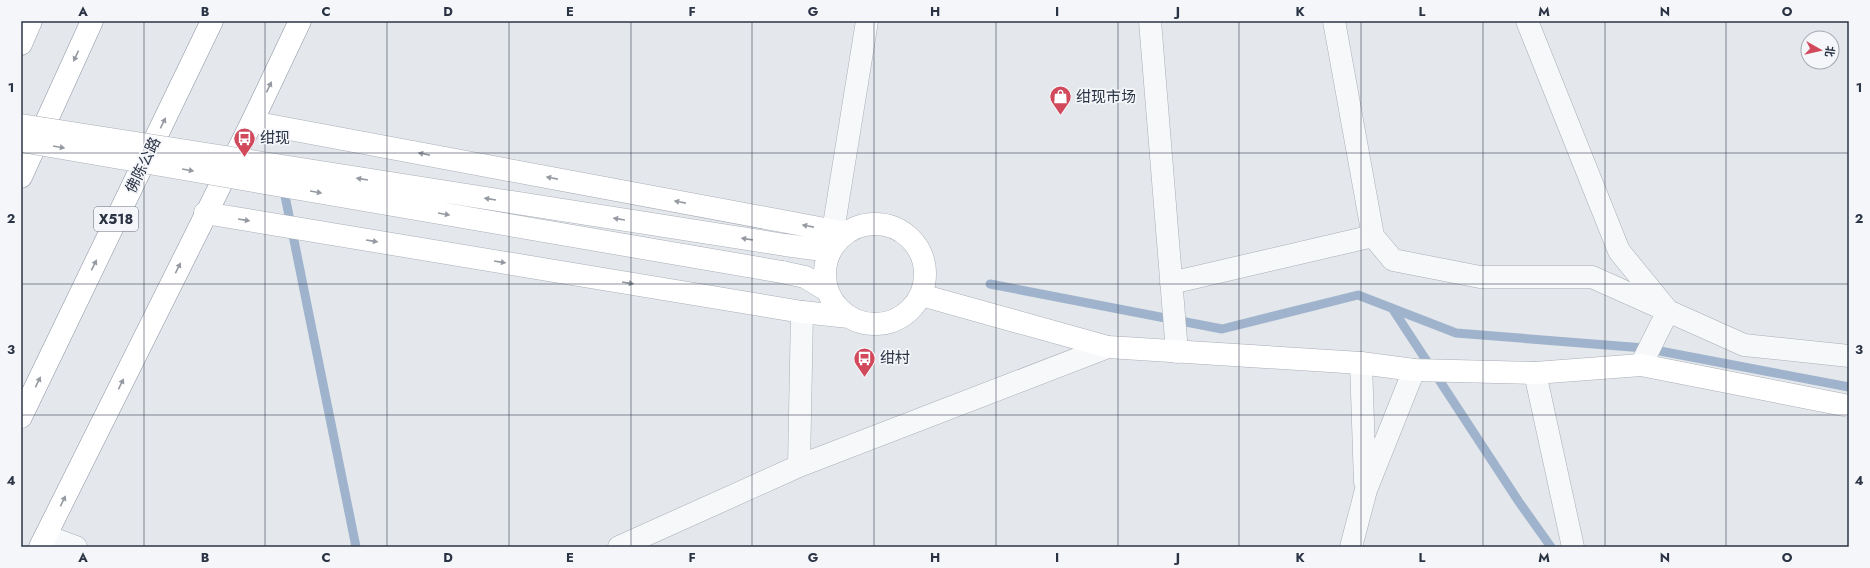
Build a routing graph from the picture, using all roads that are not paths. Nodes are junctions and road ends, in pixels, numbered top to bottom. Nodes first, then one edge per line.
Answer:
1 (92, 21) edge
2 (212, 21) edge
3 (300, 21) edge
4 (867, 21) edge
5 (1150, 21) edge
6 (1334, 21) edge
7 (1527, 21) edge
8 (252, 122) junction
9 (21, 125) edge
10 (21, 141) edge
11 (21, 177) edge
12 (205, 213) junction
13 (1372, 236) junction
14 (836, 238) junction
15 (828, 291) junction
16 (1172, 291) junction
17 (921, 295) junction
18 (1668, 311) junction
19 (802, 312) junction
20 (849, 317) junction
21 (1176, 346) junction
22 (1108, 347) junction
23 (1849, 356) edge
24 (1361, 363) junction
25 (1642, 364) junction
26 (1414, 370) junction
27 (1534, 373) junction
28 (1849, 406) edge
29 (21, 417) edge
30 (800, 466) junction
31 (1366, 490) junction
32 (41, 543) edge
33 (76, 547) edge
34 (619, 547) edge
35 (1351, 547) edge
36 (1573, 547) edge

1 -> 11 main road
29 -> 2 main road, 佛陈公路 / X518
8 -> 3 main road
4 - 14 street
5 - 16 street
6 - 13 street
7 - 18 street
8 - 12 main road
14 -> 8 main road
14 -> 9 main road, bridge
10 -> 15 main road, bridge
12 -> 19 main road
32 -> 12 main road
13 - 16 street
13 - 18 street
14 - 15 main road
14 - 17 main road
15 - 20 main road
16 - 21 street
17 - 20 main road
17 - 22 main road
18 - 23 street
18 - 25 street
19 - 20 main road
19 - 30 street
21 - 22 main road
21 - 24 main road
22 - 30 street
24 - 26 main road
24 - 31 street
25 - 27 main road
25 - 28 main road
26 - 27 main road
26 - 31 street
27 - 36 street
30 - 34 street
31 - 35 street
32 - 33 street

